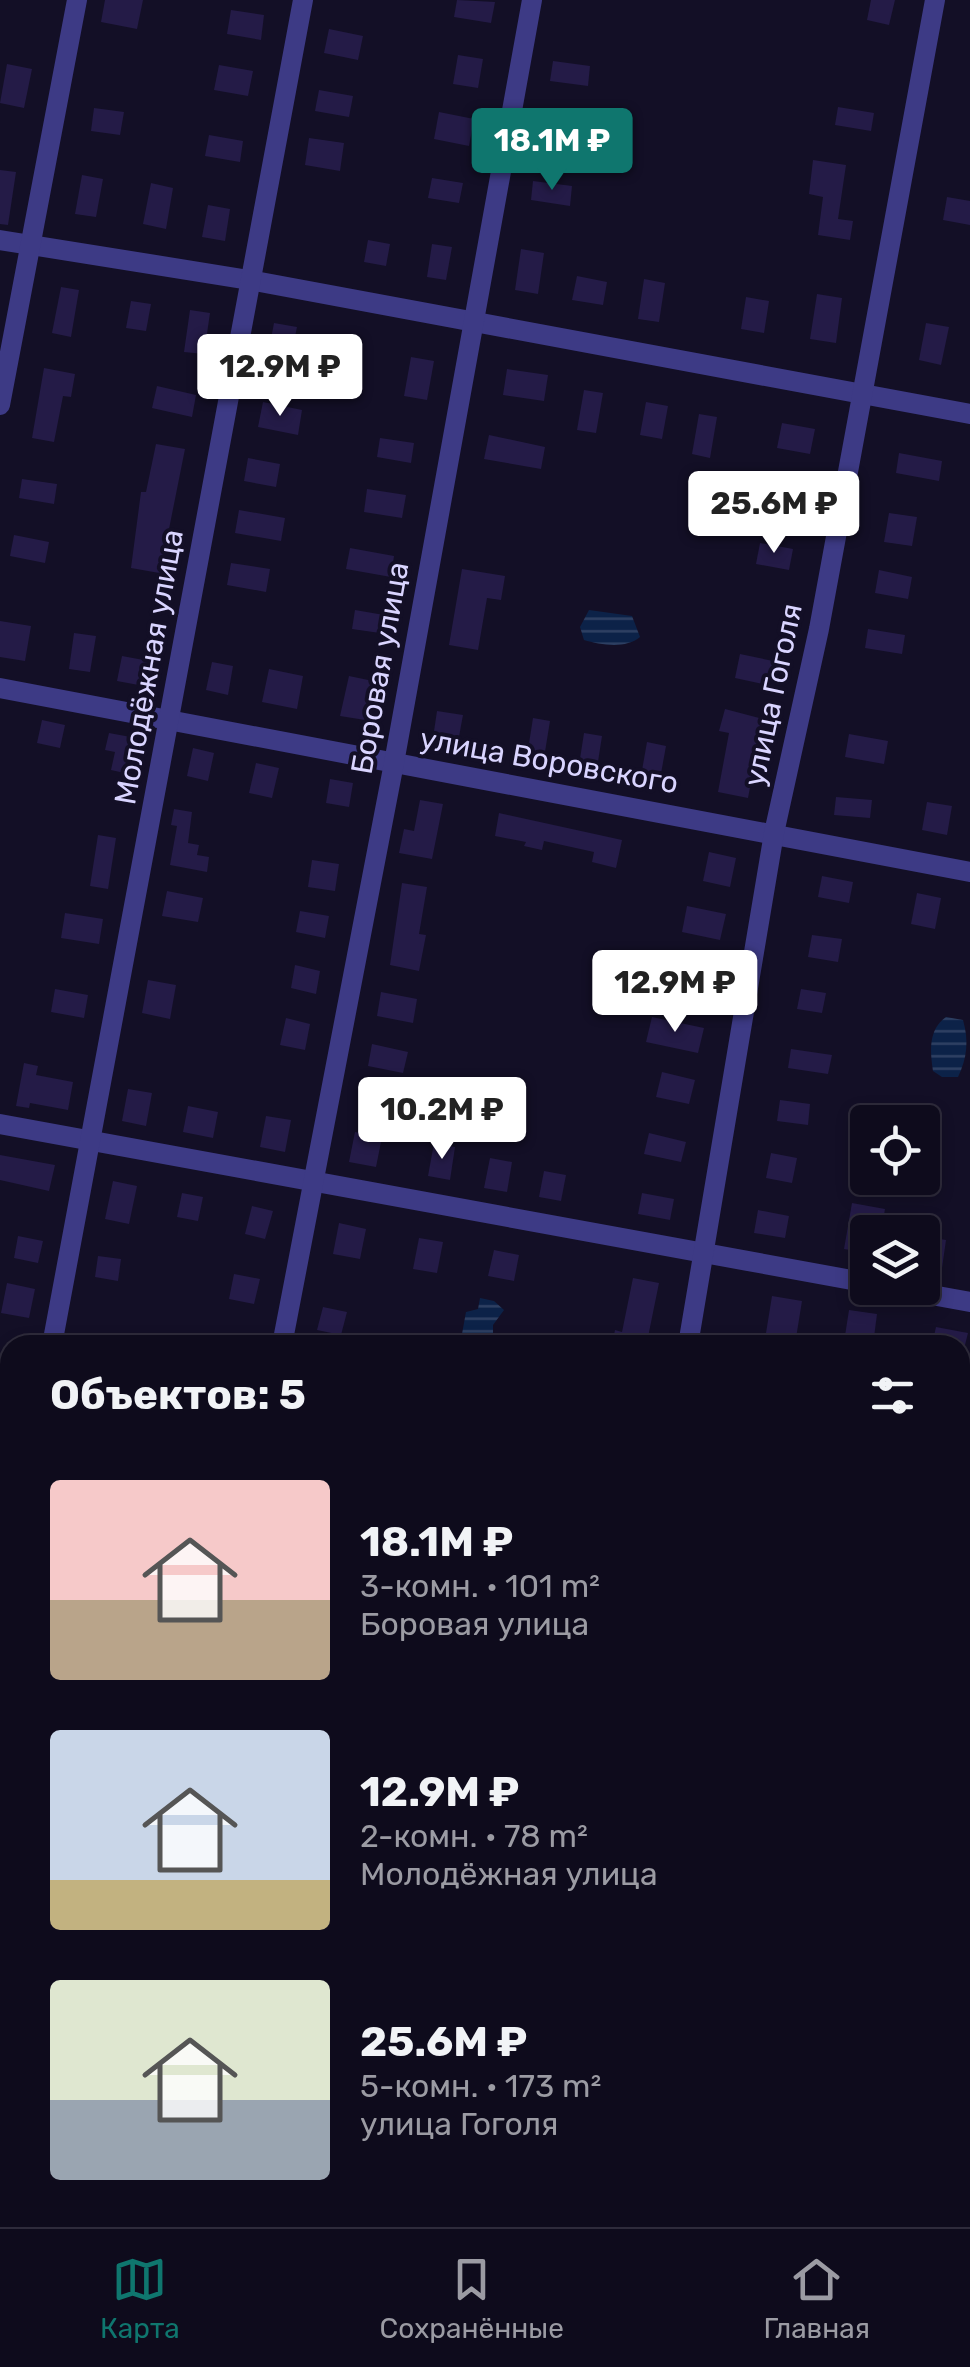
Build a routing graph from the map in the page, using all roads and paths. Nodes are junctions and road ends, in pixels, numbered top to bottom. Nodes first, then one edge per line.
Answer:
1 (77, 0) edge
2 (303, 0) edge
3 (532, 0) edge
4 (934, 0) edge
5 (0, 240) edge
6 (31, 245) junction
7 (249, 280) junction
8 (474, 320) junction
9 (862, 394) junction
10 (0, 406) edge
11 (970, 414) edge
12 (0, 688) edge
13 (170, 720) junction
14 (394, 763) junction
15 (774, 834) junction
16 (970, 872) edge
17 (0, 1124) edge
18 (91, 1140) junction
19 (312, 1184) junction
20 (705, 1253) junction
21 (850, 1280) edge
22 (940, 1297) edge
23 (970, 1302) edge
24 (54, 1335) edge
25 (284, 1335) edge
26 (690, 1335) edge

1 - 6 street
2 - 7 street, Молодёжная улица
3 - 8 street, Боровая улица
4 - 9 street, улица Гоголя
5 - 6 street
6 - 7 street
6 - 10 street
7 - 8 street
7 - 13 street, Молодёжная улица
8 - 9 street
8 - 14 street, Боровая улица
9 - 11 street
9 - 15 street, улица Гоголя
12 - 13 street, улица Воровского
13 - 14 street, улица Воровского
13 - 18 street, Молодёжная улица
14 - 15 street, улица Воровского
14 - 19 street, Боровая улица
15 - 16 street, улица Воровского
15 - 20 street, улица Гоголя
17 - 18 street
18 - 19 street
18 - 24 street, Молодёжная улица
19 - 20 street
19 - 25 street, Боровая улица
20 - 21 street
20 - 26 street, улица Гоголя
22 - 23 street

